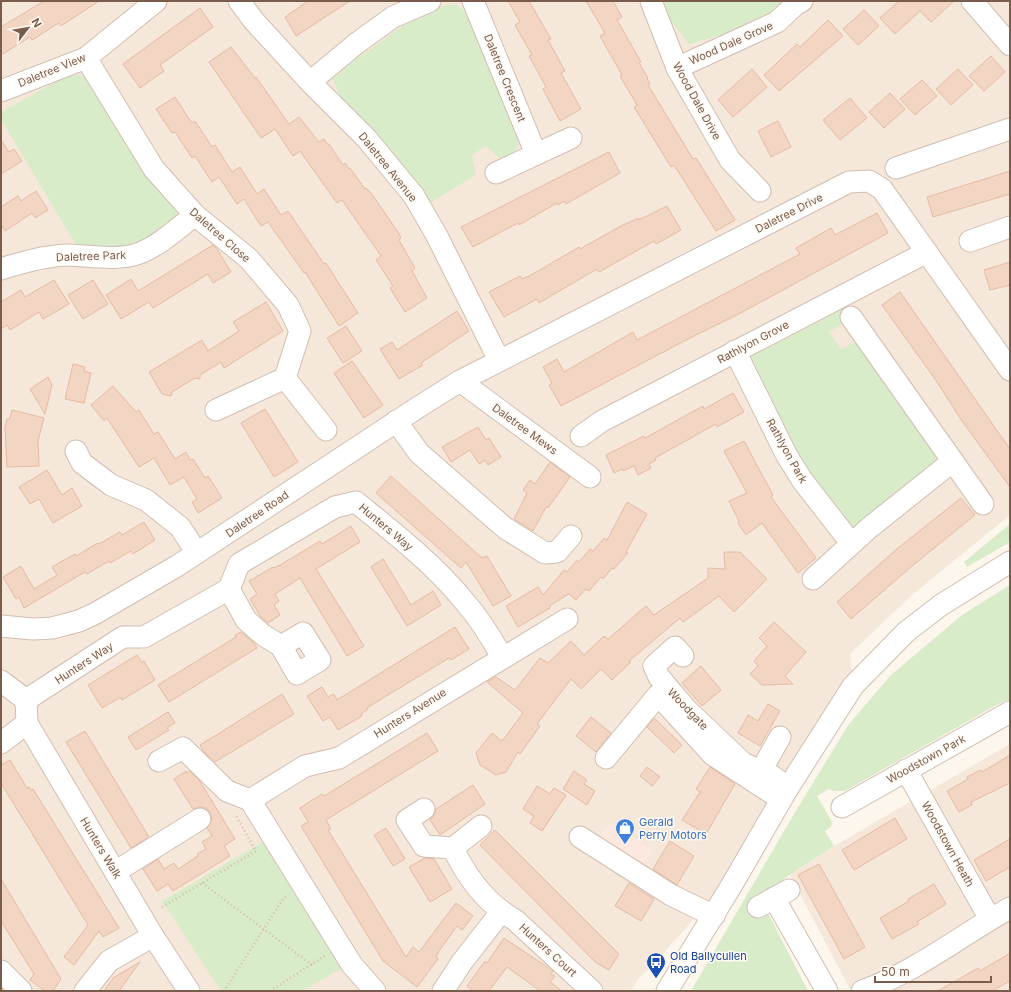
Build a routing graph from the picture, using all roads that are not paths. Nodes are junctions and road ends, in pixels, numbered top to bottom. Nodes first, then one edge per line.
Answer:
1 (156, 1) edge
2 (239, 1) edge
3 (430, 1) edge
4 (473, 1) edge
5 (651, 1) edge
6 (802, 1) edge
7 (972, 1) edge
8 (1010, 45) edge
9 (86, 58) junction
10 (677, 68) junction
11 (310, 82) junction
12 (1, 91) edge
13 (1010, 129) edge
14 (571, 138) dead end
15 (536, 154) junction
16 (896, 168) dead end
17 (496, 173) dead end
18 (760, 191) dead end
19 (195, 215) junction
20 (1010, 227) edge
21 (970, 242) dead end
22 (927, 252) junction
23 (1, 269) edge
24 (851, 317) dead end
25 (735, 351) junction
26 (499, 360) junction
27 (1010, 370) edge
28 (285, 378) junction
29 (460, 381) junction
30 (216, 410) dead end
31 (396, 422) junction
32 (326, 430) dead end
33 (580, 436) dead end
34 (76, 451) dead end
35 (953, 461) junction
36 (590, 477) dead end
37 (983, 504) dead end
38 (571, 536) dead end
39 (851, 543) junction
40 (197, 553) junction
41 (1010, 562) edge
42 (813, 579) dead end
43 (229, 589) junction
44 (567, 619) dead end
45 (1, 626) edge
46 (281, 646) dead end
47 (683, 656) dead end
48 (502, 657) junction
49 (1, 681) edge
50 (26, 700) junction
51 (1010, 712) edge
52 (27, 723) junction
53 (780, 737) dead end
54 (1, 743) edge
55 (606, 758) dead end
56 (159, 761) dead end
57 (906, 770) junction
58 (761, 771) junction
59 (784, 793) junction
60 (241, 804) junction
61 (842, 807) dead end
62 (424, 809) dead end
63 (200, 819) dead end
64 (482, 826) dead end
65 (580, 837) dead end
66 (454, 848) junction
67 (115, 872) junction
68 (774, 899) dead end
69 (1010, 908) edge
70 (501, 912) junction
71 (714, 916) junction
72 (990, 919) junction
73 (153, 936) junction
74 (1, 974) edge
75 (21, 991) edge
76 (85, 991) edge
77 (189, 991) edge
78 (375, 991) edge
79 (443, 991) edge
80 (592, 991) edge
81 (667, 991) edge
82 (827, 991) edge
83 (862, 991) edge

1 - 9 street, Daletree View
2 - 11 street, Daletree Avenue
3 - 11 street
4 - 15 street, Daletree Crescent
5 - 10 street, Wood Dale Drive
6 - 10 street, Wood Dale Grove
7 - 8 street
9 - 12 street, Daletree View
9 - 19 street, Daletree Close
10 - 18 street, Wood Dale Drive
11 - 26 street, Daletree Avenue
13 - 16 street
14 - 15 street
15 - 17 street
19 - 23 street, Daletree Park
19 - 28 street, Daletree Close
20 - 21 street
22 - 25 street, Rathlyon Grove
22 - 26 street, Daletree Drive
22 - 27 street, Daletree Drive
24 - 35 street
25 - 33 street, Rathlyon Grove
25 - 39 street, Rathlyon Park
26 - 29 street, Daletree Road
28 - 30 street
28 - 32 street
29 - 31 street, Daletree Road
29 - 36 street, Daletree Mews
31 - 38 street
31 - 40 street, Daletree Road
34 - 40 street
35 - 37 street
35 - 39 street
39 - 42 street
40 - 45 street, Daletree Road
41 - 59 street
43 - 46 street
43 - 48 street, Hunters Way
43 - 50 street, Hunters Way
44 - 48 street, Hunters Avenue
47 - 58 street, Woodgate
48 - 60 street, Hunters Avenue
49 - 50 street
50 - 52 street, Hunters Walk
51 - 57 street, Woodstown Park
52 - 54 street
52 - 67 street, Hunters Walk
53 - 58 street
55 - 59 street
56 - 60 street
57 - 61 street, Woodstown Park
57 - 72 street, Woodstown Heath
58 - 59 street, Woodgate
59 - 71 street
60 - 78 street
62 - 66 street
63 - 67 street
64 - 66 street
65 - 71 street
66 - 70 street, Hunters Court
67 - 73 street, Hunters Walk
68 - 82 street
69 - 72 street
70 - 79 street
70 - 80 street, Hunters Court
71 - 81 street
72 - 83 street
73 - 76 street
73 - 77 street, Hunters Walk
74 - 75 street

